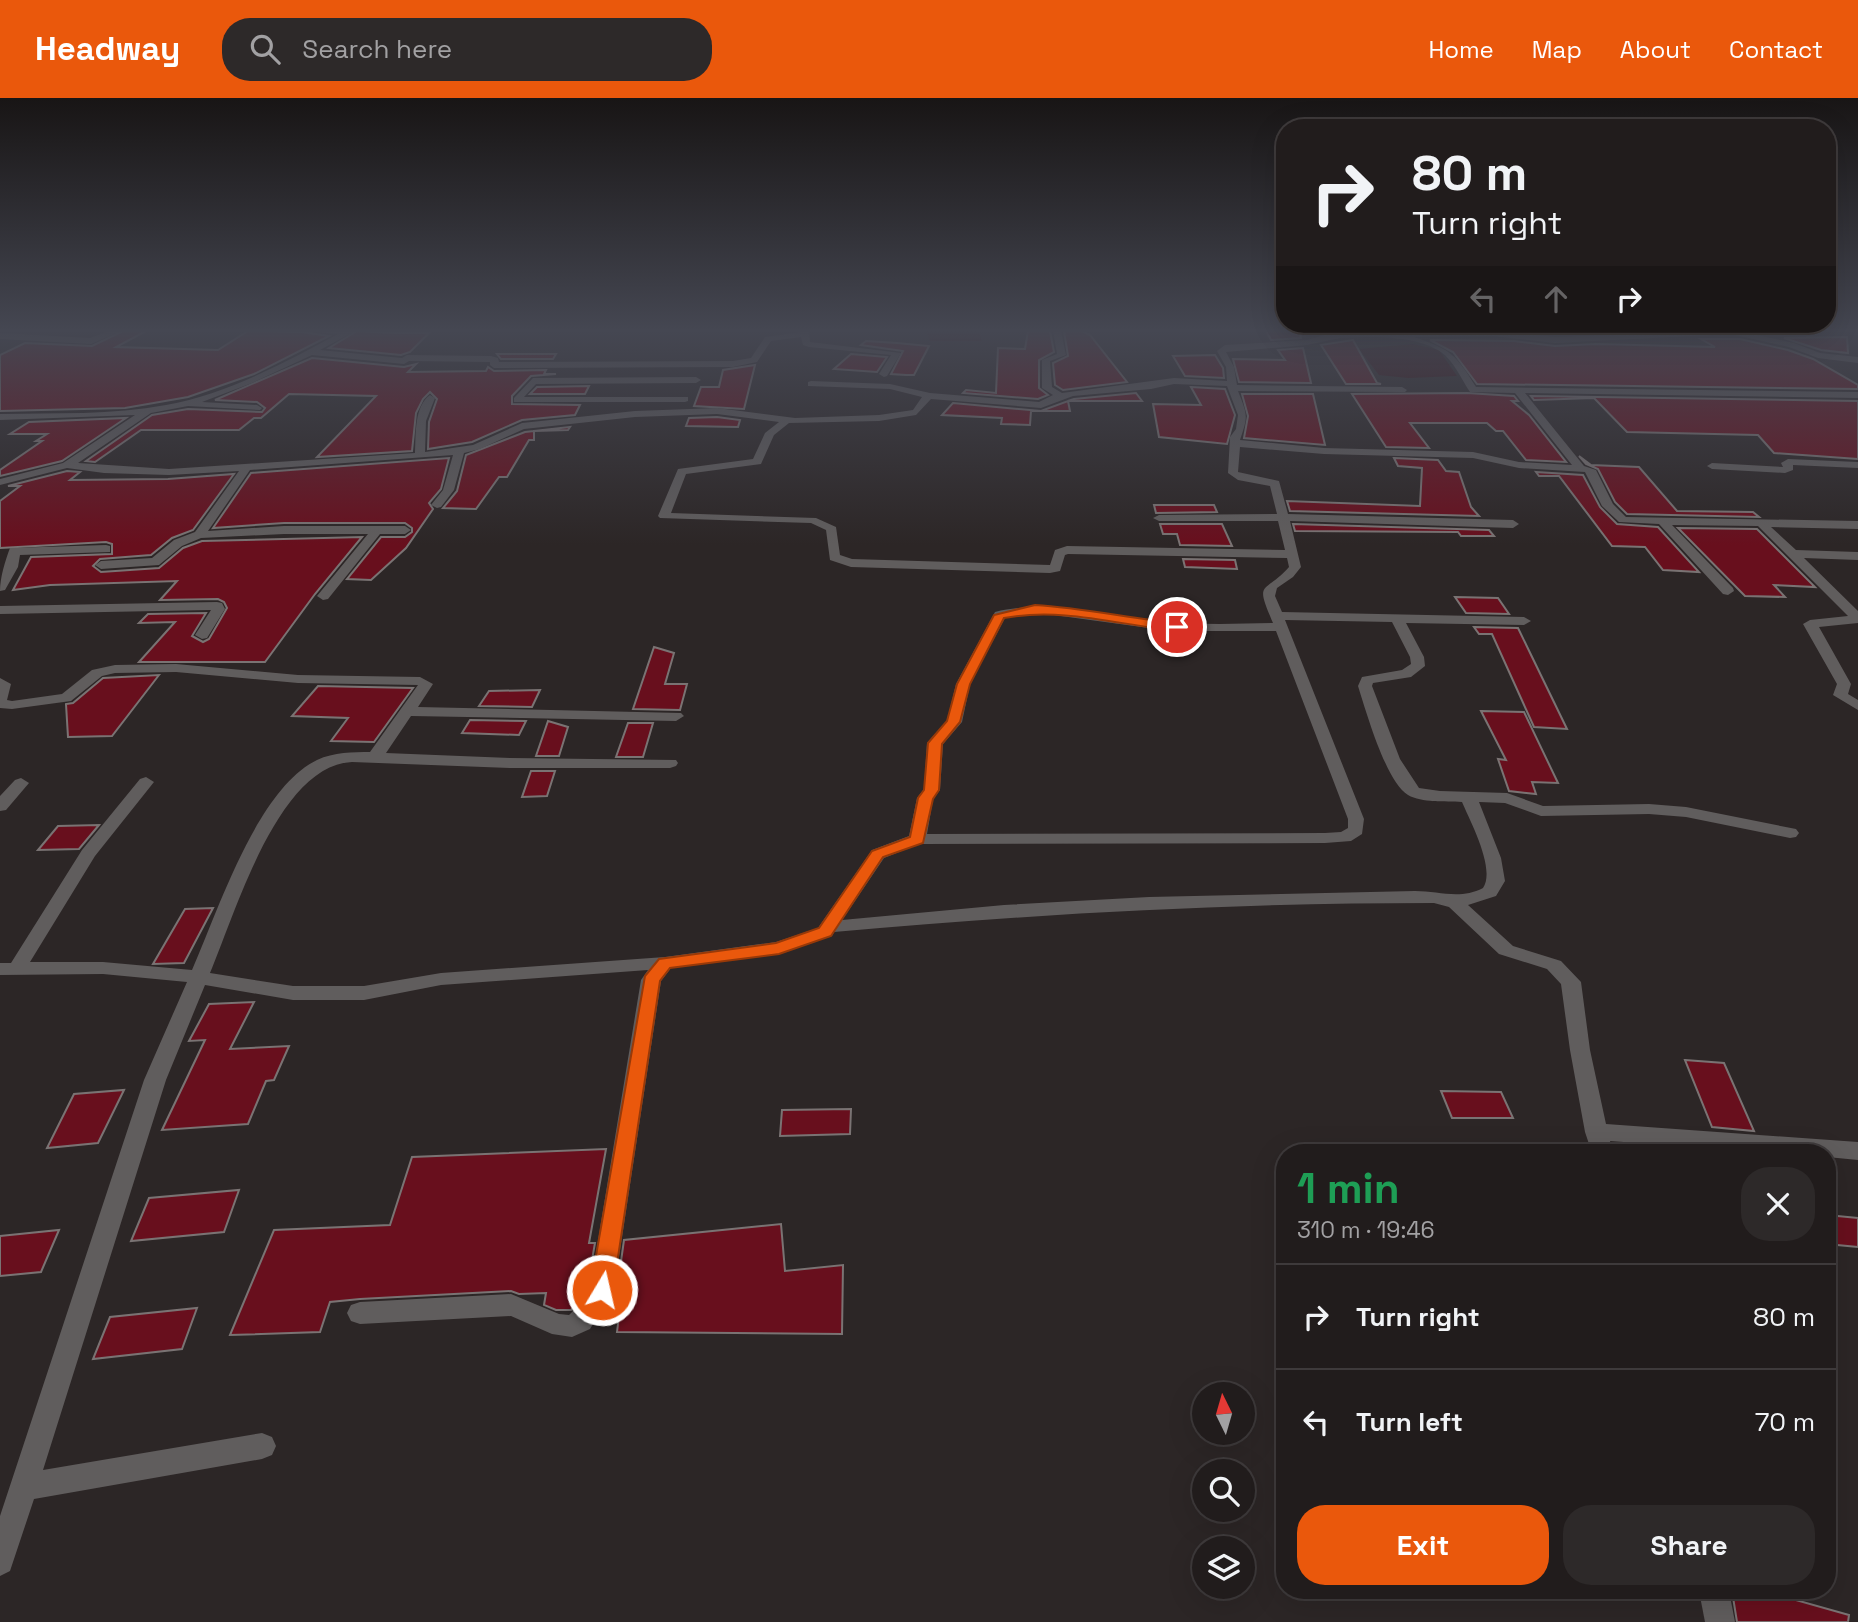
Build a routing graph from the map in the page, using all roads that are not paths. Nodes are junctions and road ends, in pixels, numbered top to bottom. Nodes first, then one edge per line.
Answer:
1 (191, 402) edge
2 (428, 402) edge
3 (688, 402) edge
4 (923, 402) edge
5 (1005, 402) edge
6 (1046, 402) edge
7 (1239, 402) edge
8 (1527, 402) edge
9 (185, 404) junction
10 (257, 408) dead end
11 (149, 410) junction
12 (684, 411) junction
13 (0, 417) edge
14 (786, 421) junction
15 (1235, 443) junction
16 (459, 452) junction
17 (420, 455) junction
18 (67, 465) junction
19 (1858, 465) edge
20 (1712, 466) dead end
21 (247, 467) junction
22 (1580, 468) junction
23 (0, 482) edge
24 (437, 505) dead end
25 (1283, 517) junction
26 (1159, 518) dead end
27 (1662, 521) junction
28 (1761, 523) junction
29 (1514, 524) dead end
30 (1858, 525) edge
31 (405, 530) dead end
32 (376, 531) junction
33 (200, 536) junction
34 (106, 549) dead end
35 (1292, 554) junction
36 (1793, 554) junction
37 (1858, 556) edge
38 (101, 565) dead end
39 (0, 587) edge
40 (1728, 591) dead end
41 (323, 596) dead end
42 (0, 610) edge
43 (1397, 619) junction
44 (1524, 621) dead end
45 (1279, 622) junction
46 (202, 635) dead end
47 (0, 682) edge
48 (0, 702) edge
49 (1858, 706) edge
50 (408, 711) junction
51 (676, 716) dead end
52 (375, 757) junction
53 (670, 763) dead end
54 (146, 782) dead end
55 (21, 783) dead end
56 (1468, 797) junction
57 (0, 806) edge
58 (1790, 833) dead end
59 (918, 839) junction
60 (1452, 902) junction
61 (830, 926) junction
62 (665, 963) junction
63 (8, 968) edge
64 (197, 977) junction
65 (1600, 1143) edge
66 (1632, 1144) edge
67 (1836, 1150) edge
68 (1858, 1151) edge
69 (359, 1313) dead end
70 (262, 1446) dead end
71 (25, 1487) junction
72 (0, 1561) edge
73 (1716, 1599) edge
74 (1720, 1622) edge

1 - 9 street
2 - 17 street
3 - 12 street
4 - 14 street
5 - 6 street
7 - 15 street
8 - 22 street
9 - 10 street
9 - 11 street
11 - 13 street
11 - 18 street
12 - 14 street
12 - 16 street
14 - 35 street
15 - 22 street
15 - 25 street
16 - 17 street
16 - 24 street
17 - 21 street
18 - 21 street
18 - 23 street
19 - 20 street
21 - 33 street
22 - 27 street
25 - 26 street
25 - 29 street
25 - 35 street
27 - 28 street
27 - 40 street
28 - 30 street
28 - 36 street
31 - 32 street
32 - 33 street
32 - 41 street
33 - 38 street
34 - 39 street
35 - 45 street
36 - 37 street
36 - 49 street
42 - 46 street
43 - 44 street
43 - 45 street
43 - 56 street
45 - 59 street
45 - 59 street
47 - 48 street
48 - 50 street
50 - 51 street
50 - 52 street
52 - 53 street
52 - 64 street
54 - 63 street
55 - 57 street
56 - 58 street
56 - 60 street
59 - 61 street
60 - 61 street
60 - 65 street
61 - 62 street
62 - 64 street
62 - 69 street
63 - 64 street
64 - 71 street
65 - 66 street
67 - 68 street
70 - 71 street
71 - 72 street
73 - 74 street

